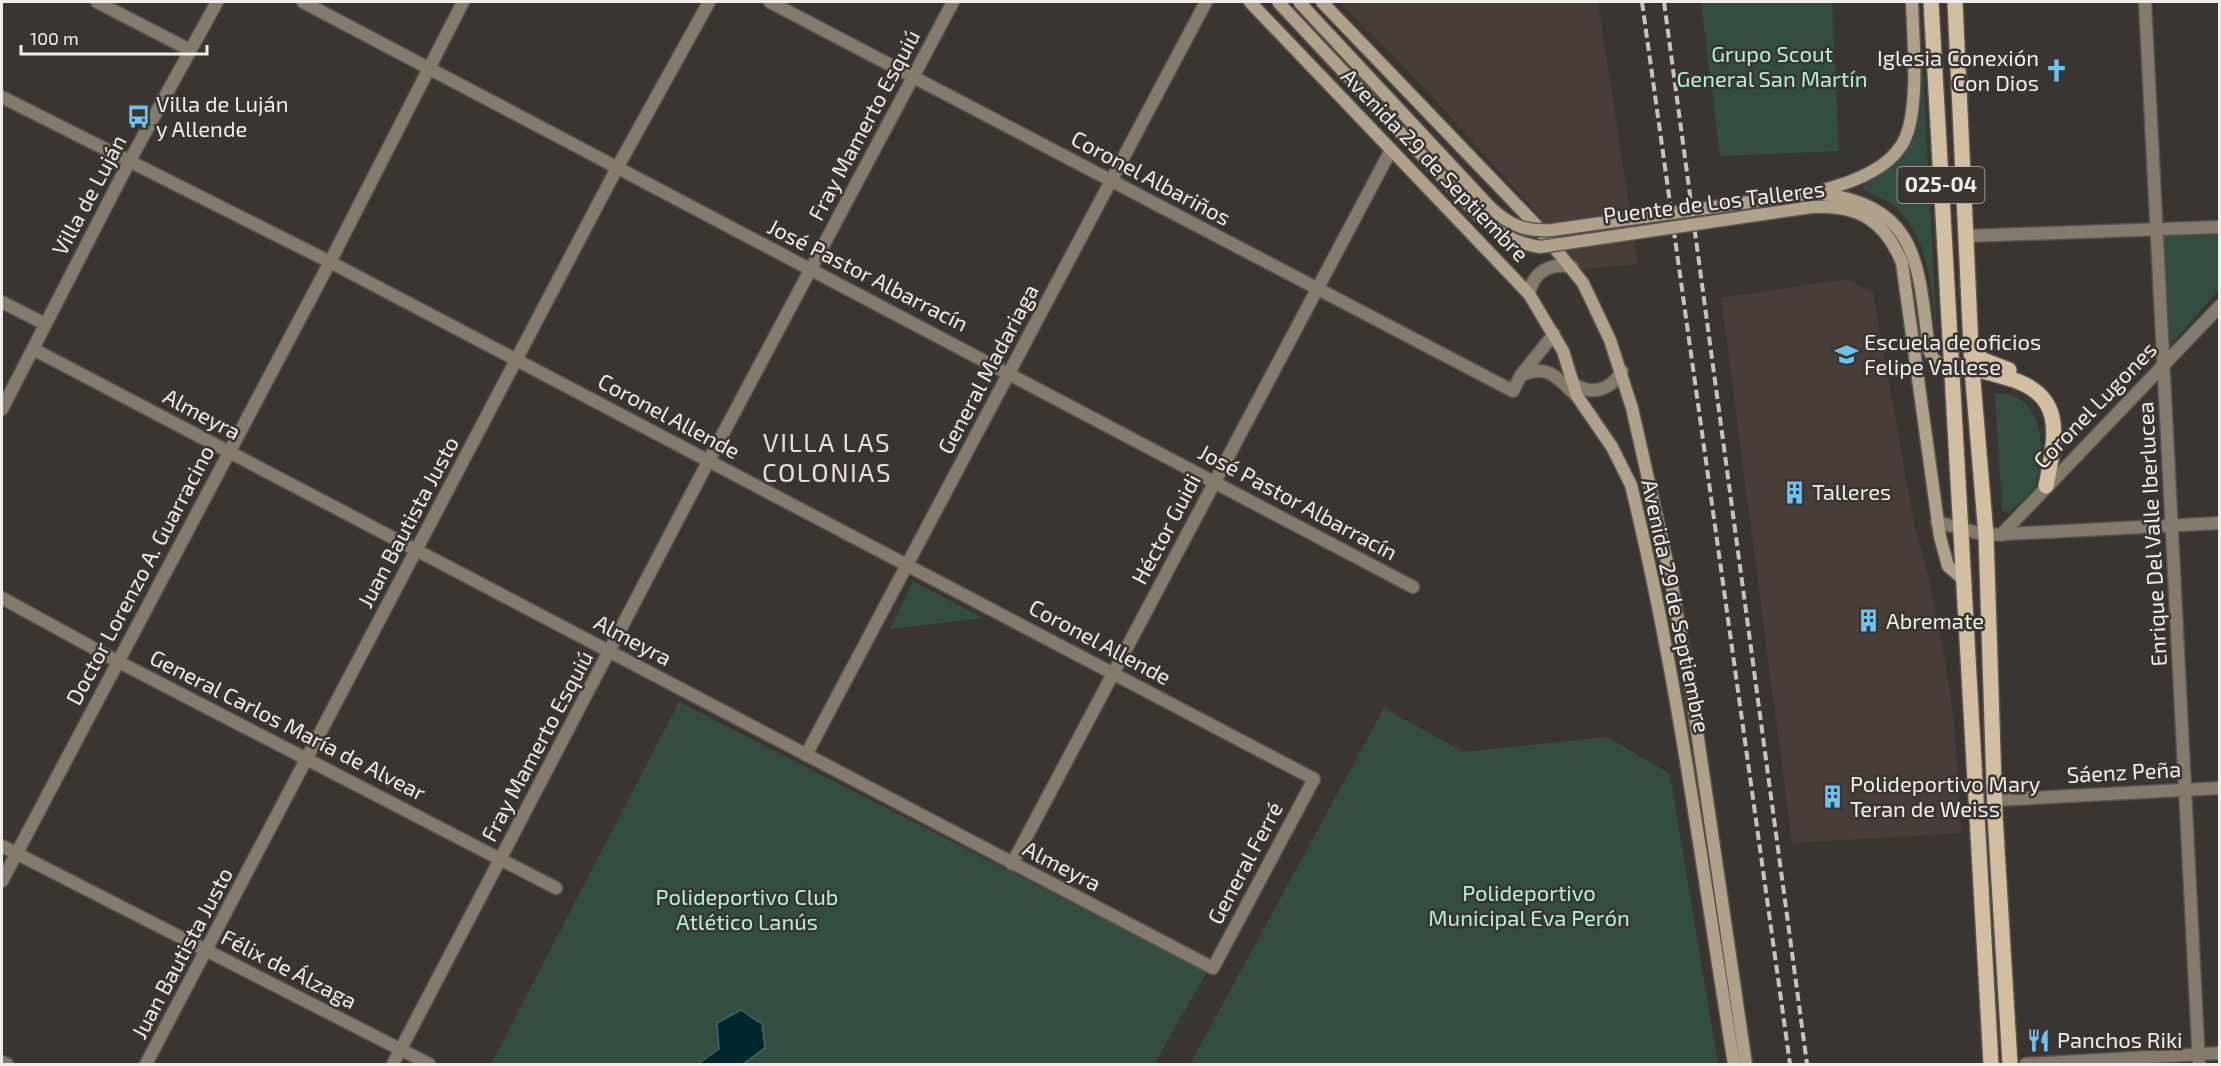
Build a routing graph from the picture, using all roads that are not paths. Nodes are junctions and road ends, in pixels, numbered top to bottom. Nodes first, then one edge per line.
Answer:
1 (97, 2) edge
2 (217, 2) edge
3 (303, 2) edge
4 (463, 2) edge
5 (709, 2) edge
6 (770, 2) edge
7 (952, 2) edge
8 (1206, 2) edge
9 (1251, 2) edge
10 (1278, 2) edge
11 (1299, 2) edge
12 (1322, 2) edge
13 (1912, 2) edge
14 (1931, 2) edge
15 (1955, 2) edge
16 (2145, 2) edge
17 (190, 50) junction
18 (428, 67) junction
19 (914, 76) junction
20 (2, 97) edge
21 (1391, 150) junction
22 (129, 162) junction
23 (617, 168) junction
24 (1112, 182) junction
25 (1813, 193) junction
26 (2220, 227) edge
27 (2156, 230) junction
28 (1967, 236) junction
29 (330, 262) junction
30 (1572, 267) junction
31 (811, 270) junction
32 (1318, 288) junction
33 (1529, 294) junction
34 (2, 302) edge
35 (2220, 306) edge
36 (45, 324) junction
37 (1554, 334) junction
38 (33, 349) junction
39 (1923, 350) junction
40 (1971, 350) junction
41 (518, 360) junction
42 (2164, 366) junction
43 (1951, 369) junction
44 (1972, 369) junction
45 (1622, 371) junction
46 (1010, 373) junction
47 (1521, 375) junction
48 (2023, 382) junction
49 (1572, 383) junction
50 (1577, 396) junction
51 (2, 409) edge
52 (230, 452) junction
53 (709, 460) junction
54 (1215, 482) junction
55 (2046, 486) junction
56 (1937, 522) junction
57 (2220, 523) edge
58 (2173, 526) junction
59 (1962, 530) junction
60 (1993, 535) junction
61 (417, 550) junction
62 (907, 565) junction
63 (1965, 581) junction
64 (1413, 587) dead end
65 (2, 598) edge
66 (610, 651) junction
67 (117, 661) junction
68 (1114, 674) junction
69 (806, 755) junction
70 (307, 758) junction
71 (1314, 779) joint
72 (2220, 788) edge
73 (2186, 790) junction
74 (1995, 801) junction
75 (2, 846) edge
76 (16, 853) junction
77 (501, 860) junction
78 (1012, 864) junction
79 (2, 881) edge
80 (556, 888) dead end
81 (207, 950) junction
82 (1213, 968) joint
83 (401, 1050) junction
84 (2220, 1053) edge
85 (2198, 1059) edge
86 (2, 1062) edge
87 (7, 1065) edge
88 (146, 1065) edge
89 (393, 1065) edge
90 (429, 1065) edge
91 (1734, 1065) edge
92 (1746, 1065) edge
93 (1991, 1065) edge
94 (2010, 1065) edge
95 (2026, 1065) edge

1 - 17 street
2 - 17 street, Villa de Luján
3 - 18 street, José Pastor Albarracín
4 - 18 street, Doctor Lorenzo A. Guarracino
5 - 23 street, Juan Bautista Justo
6 - 19 street, Coronel Albariños
7 - 19 street, Fray Mamerto Esquiú
8 - 24 street, General Madariaga
9 - 21 street, Avenida 29 de Septiembre
10 - 39 street, Puente de Los Talleres, bridge
11 - 25 street, Puente de Los Talleres, bridge
12 - 30 street, Avenida 29 de Septiembre
13 - 25 street, Puente de Los Talleres
14 - 43 main road, 025-04
15 - 28 main road, 025-04
16 - 27 street, Enrique Del Valle Iberlucea
17 - 22 street, Villa de Luján
18 - 23 street, José Pastor Albarracín
18 - 29 street, Doctor Lorenzo A. Guarracino
19 - 24 street, Coronel Albariños
19 - 31 street, Fray Mamerto Esquiú
20 - 22 street, Coronel Allende
21 - 32 street, Héctor Guidi
21 - 33 street, Avenida 29 de Septiembre
22 - 29 street, Coronel Allende
22 - 36 street, Villa de Luján
23 - 31 street, José Pastor Albarracín
23 - 41 street, Juan Bautista Justo
24 - 32 street, Coronel Albariños
24 - 46 street, General Madariaga
25 - 39 street, Puente de Los Talleres
26 - 27 street
27 - 28 street
27 - 42 street, Enrique Del Valle Iberlucea
28 - 40 main road, 025-04
29 - 41 street, Coronel Allende
29 - 52 street, Doctor Lorenzo A. Guarracino
30 - 33 street
30 - 45 street, Avenida 29 de Septiembre
31 - 46 street, José Pastor Albarracín
31 - 53 street, Fray Mamerto Esquiú
32 - 47 street, Coronel Albariños
32 - 54 street, Héctor Guidi
33 - 37 street, Avenida 29 de Septiembre
34 - 36 street
35 - 42 street, Coronel Lugones
36 - 38 street, Villa de Luján
37 - 47 street
37 - 49 street, Avenida 29 de Septiembre
38 - 51 street, Villa de Luján
38 - 52 street, Almeyra
39 - 43 street
39 - 56 street, Puente de Los Talleres
40 - 44 main road, 025-04
40 - 48 main road
41 - 53 street, Coronel Allende
41 - 61 street, Juan Bautista Justo
42 - 55 street, Coronel Lugones
42 - 58 street, Enrique Del Valle Iberlucea
43 - 44 main road
43 - 59 main road, 025-04
44 - 48 main road
44 - 60 main road, 025-04
45 - 49 street
45 - 92 street, Avenida 29 de Septiembre
46 - 54 street, José Pastor Albarracín
46 - 62 street, General Madariaga
47 - 50 street
48 - 55 main road
49 - 50 street, Avenida 29 de Septiembre
50 - 91 street, Avenida 29 de Septiembre
52 - 61 street, Almeyra
52 - 67 street, Doctor Lorenzo A. Guarracino
53 - 62 street, Coronel Allende
53 - 66 street, Fray Mamerto Esquiú
54 - 64 street, José Pastor Albarracín
54 - 68 street, Héctor Guidi
55 - 60 street, Coronel Lugones
56 - 59 street
56 - 63 street, Puente de Los Talleres
57 - 58 street
58 - 60 street
58 - 73 street, Enrique Del Valle Iberlucea
59 - 60 street
59 - 63 main road, 025-04
60 - 74 main road, 025-04
61 - 66 street, Almeyra
61 - 70 street, Juan Bautista Justo
62 - 68 street, Coronel Allende
62 - 69 street, General Madariaga
63 - 93 main road, 025-04
65 - 67 street, General Carlos María de Alvear
66 - 69 street, Almeyra
66 - 77 street, Fray Mamerto Esquiú
67 - 70 street, General Carlos María de Alvear
67 - 76 street, Doctor Lorenzo A. Guarracino
68 - 71 street, Coronel Allende
68 - 78 street, Héctor Guidi
69 - 78 street, Almeyra
70 - 77 street, General Carlos María de Alvear
70 - 81 street, Juan Bautista Justo
71 - 82 street, General Ferré
72 - 73 street, Sáenz Peña
73 - 74 street, Sáenz Peña
73 - 85 street, Enrique Del Valle Iberlucea
74 - 94 main road, 025-04
75 - 76 street, Félix de Álzaga
76 - 79 street, Doctor Lorenzo A. Guarracino
76 - 81 street, Félix de Álzaga
77 - 80 street, General Carlos María de Alvear
77 - 83 street, Fray Mamerto Esquiú
78 - 82 street, Almeyra
81 - 83 street, Félix de Álzaga
81 - 88 street, Juan Bautista Justo
83 - 89 street, Fray Mamerto Esquiú
83 - 90 street, Félix de Álzaga
84 - 85 street
85 - 95 street
86 - 87 street

